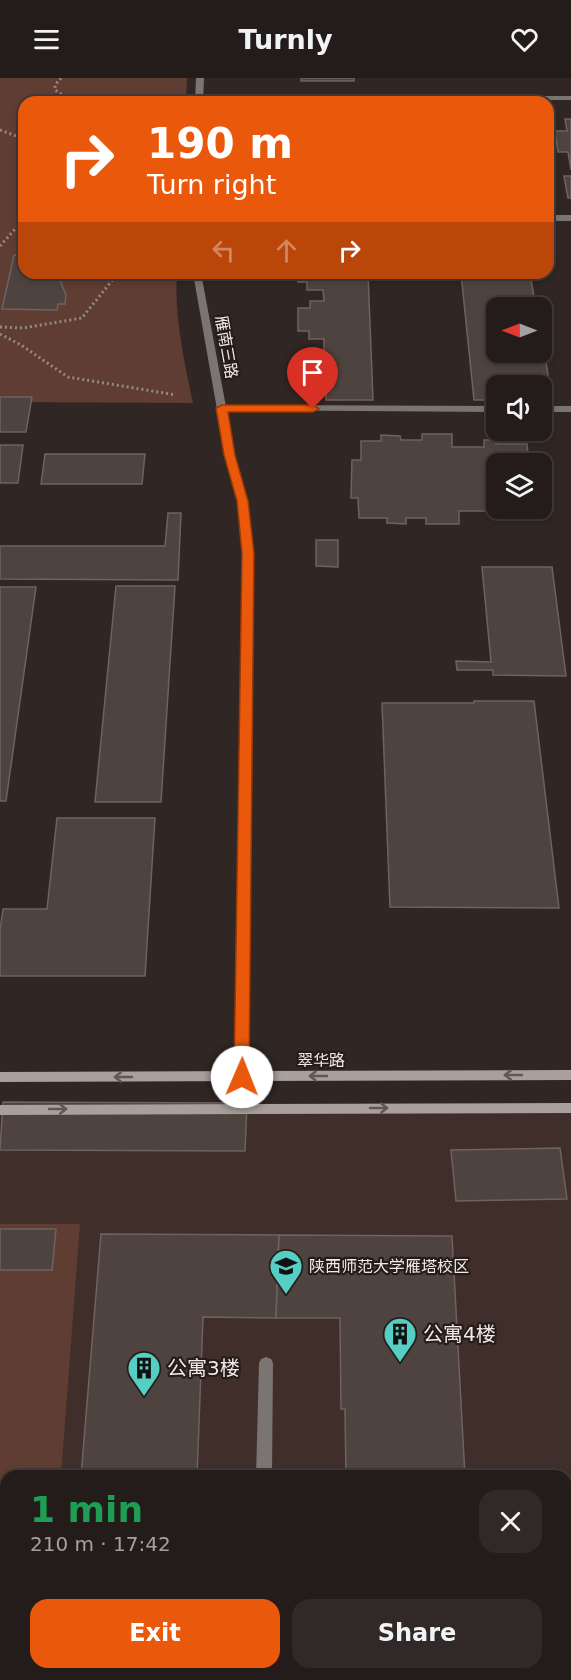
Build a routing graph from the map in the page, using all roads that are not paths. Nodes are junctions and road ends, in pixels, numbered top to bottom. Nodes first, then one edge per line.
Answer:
1 (200, 78) edge
2 (199, 96) edge
3 (554, 98) edge
4 (571, 98) edge
5 (554, 218) edge
6 (571, 218) edge
7 (198, 279) edge
8 (222, 408) junction
9 (486, 409) edge
10 (552, 409) edge
11 (571, 409) edge
12 (571, 1075) edge
13 (0, 1077) edge
14 (242, 1077) junction
15 (239, 1108) junction
16 (571, 1108) edge
17 (0, 1110) edge
18 (266, 1363) dead end
19 (264, 1470) edge

1 - 2 street
3 - 4 street
5 - 6 street
7 - 8 street, 雁南三路
8 - 9 street
8 - 14 street, 雁南三路
10 - 11 street
12 -> 14 main road, 翠华路
14 -> 13 main road, 翠华路
14 - 15 street, 雁南三路
15 -> 16 main road
17 -> 15 main road
18 - 19 street

